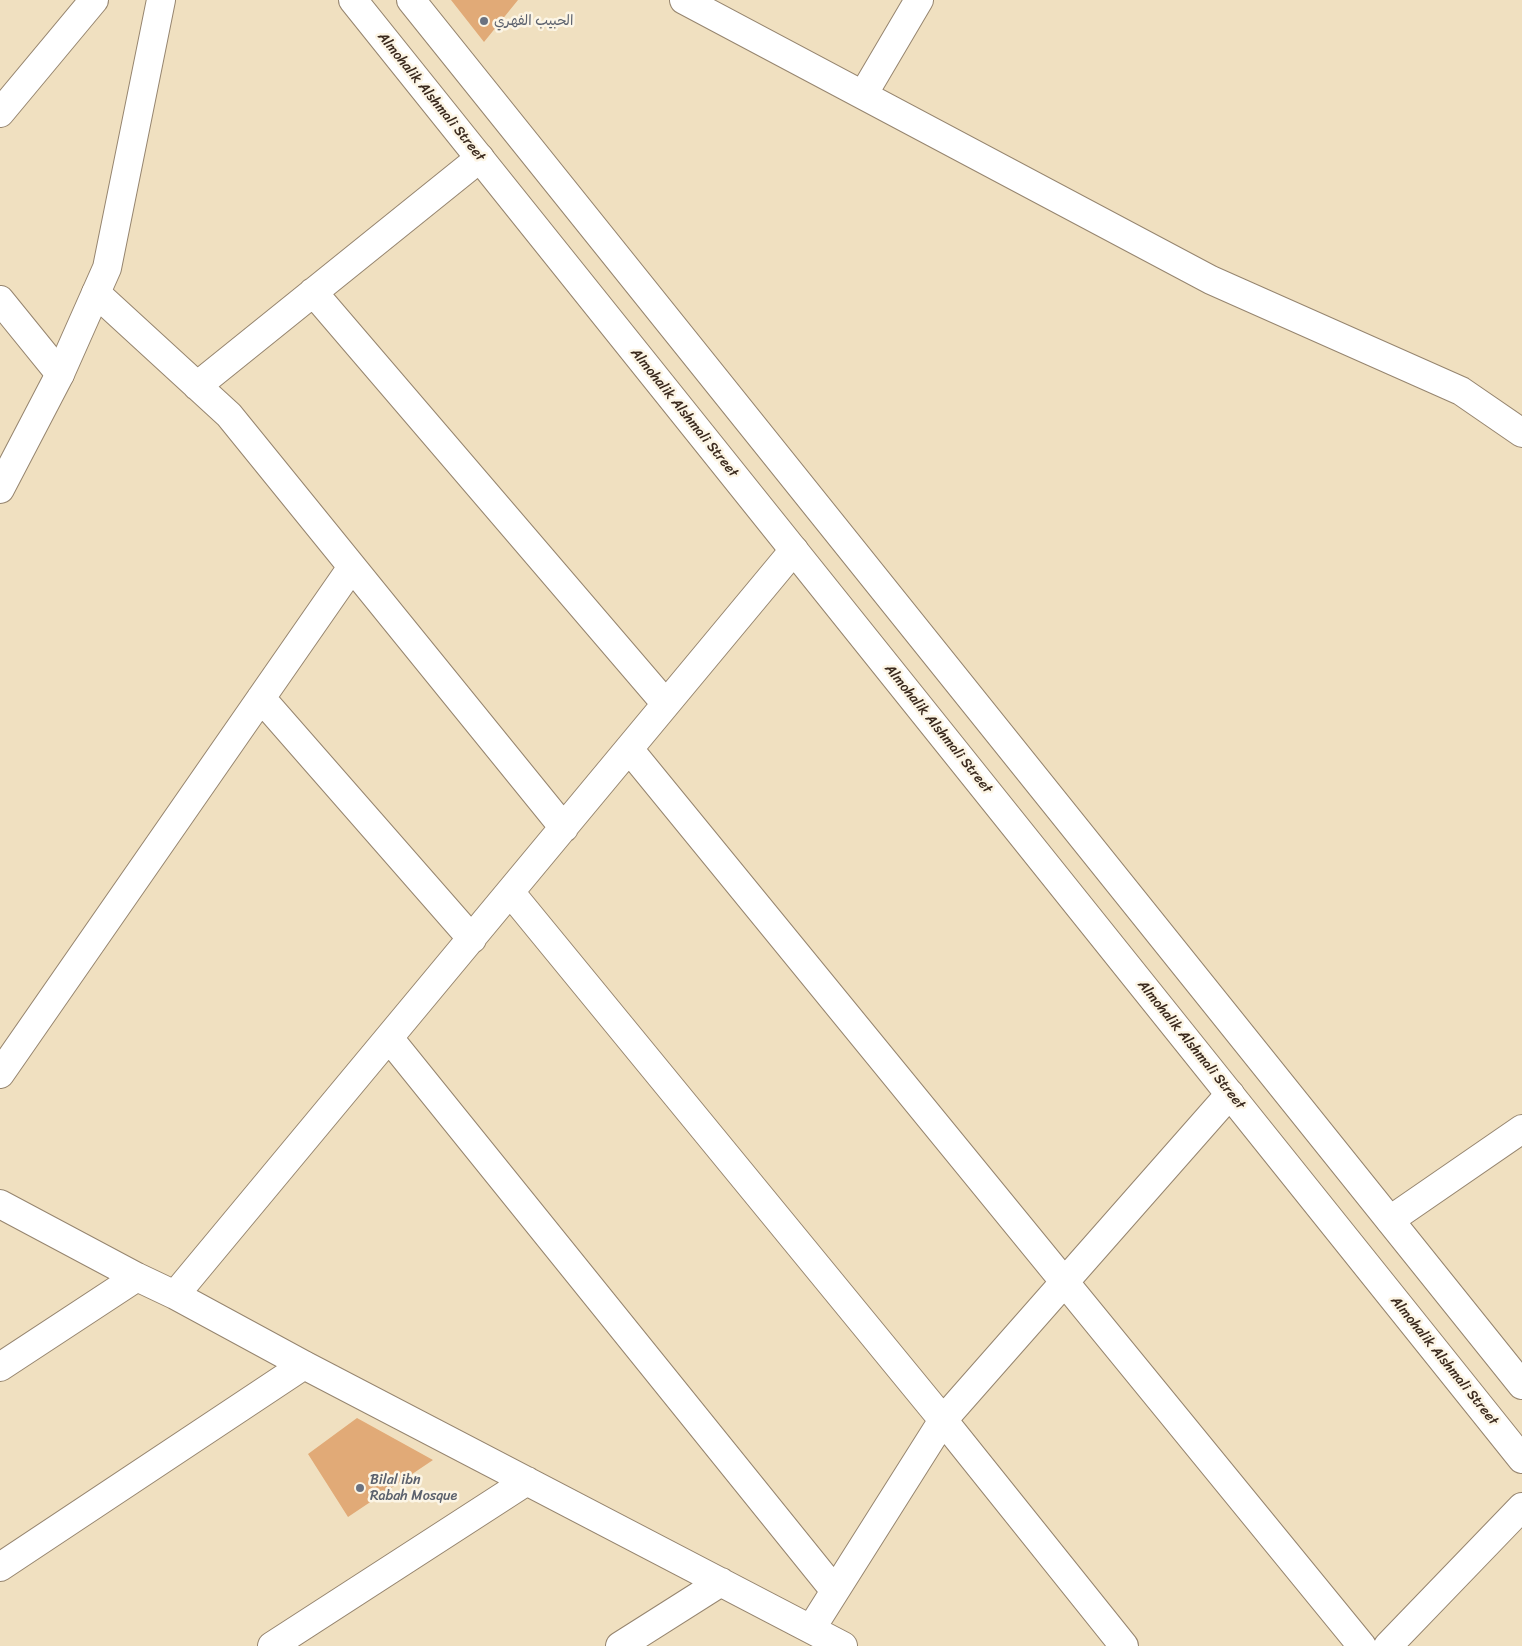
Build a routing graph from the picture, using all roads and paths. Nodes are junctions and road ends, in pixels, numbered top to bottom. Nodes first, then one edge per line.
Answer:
1 (94, 0) edge
2 (161, 0) edge
3 (353, 0) edge
4 (411, 0) edge
5 (684, 0) edge
6 (919, 0) edge
7 (716, 7) edge
8 (863, 95) junction
9 (0, 113) edge
10 (480, 158) junction
11 (313, 292) junction
12 (96, 293) junction
13 (0, 300) edge
14 (60, 374) junction
15 (197, 386) junction
16 (1522, 433) edge
17 (0, 489) edge
18 (794, 550) junction
19 (352, 567) junction
20 (261, 698) junction
21 (666, 704) junction
22 (629, 749) junction
23 (564, 828) junction
24 (510, 892) junction
25 (472, 938) junction
26 (389, 1038) junction
27 (0, 1074) edge
28 (1230, 1094) junction
29 (1522, 1130) edge
30 (0, 1204) edge
31 (1390, 1220) junction
32 (137, 1277) junction
33 (1065, 1282) junction
34 (175, 1296) junction
35 (304, 1366) junction
36 (0, 1367) edge
37 (1522, 1385) edge
38 (943, 1420) junction
39 (1522, 1459) edge
40 (527, 1481) junction
41 (1522, 1507) edge
42 (0, 1568) edge
43 (721, 1582) junction
44 (835, 1591) junction
45 (811, 1629) junction
46 (272, 1646) edge
47 (620, 1646) edge
48 (843, 1646) edge
49 (1124, 1646) edge
50 (1362, 1646) edge
51 (1388, 1646) edge

1 - 9 main road
2 - 12 main road
3 - 10 main road, Almohalik Alshmali Street
4 - 31 main road
5 - 7 main road
6 - 8 main road
7 - 8 main road
8 - 16 main road
10 - 11 main road
10 - 18 main road, Almohalik Alshmali Street
11 - 15 main road
11 - 21 main road
12 - 14 main road
12 - 15 main road
13 - 14 main road
14 - 17 main road
15 - 19 main road
18 - 21 main road
18 - 28 main road, Almohalik Alshmali Street
19 - 20 main road
19 - 23 main road
20 - 25 main road
20 - 27 main road
21 - 22 main road
22 - 23 main road
22 - 33 main road
23 - 24 main road
24 - 25 main road
24 - 38 main road
25 - 26 main road
26 - 34 main road
26 - 44 main road
28 - 33 main road
28 - 39 main road, Almohalik Alshmali Street
29 - 31 main road
30 - 32 main road
31 - 37 main road
32 - 34 main road
32 - 36 main road
33 - 38 main road
33 - 50 main road
34 - 35 main road
35 - 40 main road
35 - 42 main road
38 - 44 main road
38 - 49 main road
40 - 43 main road
40 - 46 main road
41 - 51 main road
43 - 45 main road
43 - 47 main road
44 - 45 main road
45 - 48 main road

